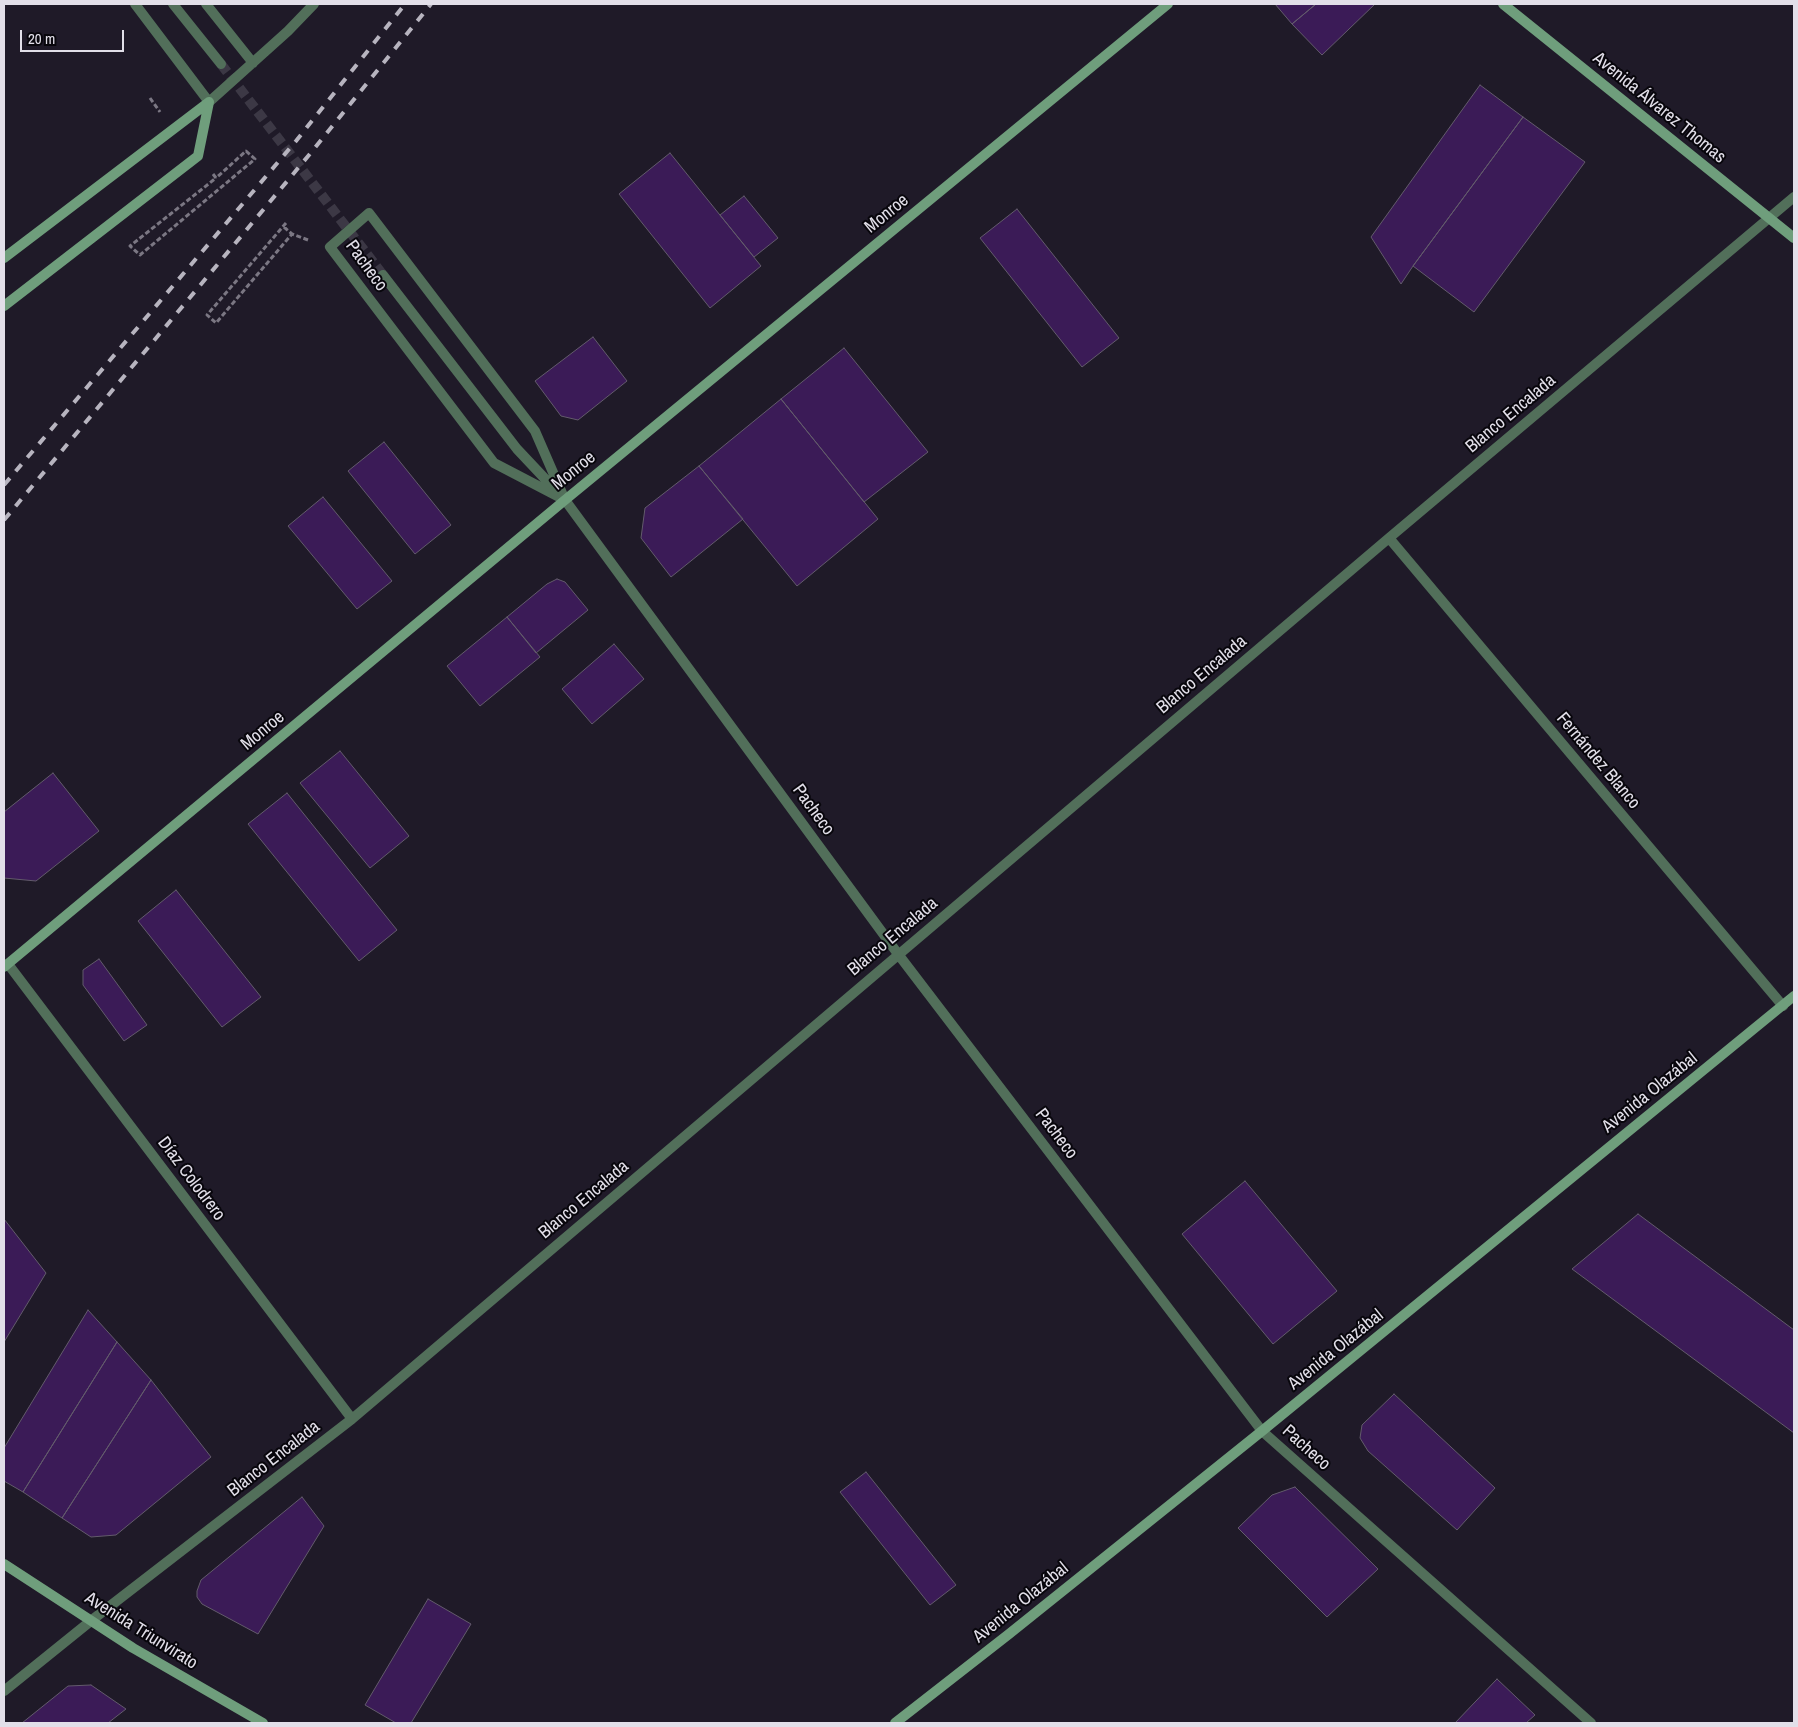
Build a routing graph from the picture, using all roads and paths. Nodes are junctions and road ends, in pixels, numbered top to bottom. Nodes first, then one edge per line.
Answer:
1 (135, 4) edge
2 (173, 4) edge
3 (206, 4) edge
4 (314, 4) edge
5 (1168, 4) edge
6 (1503, 4) edge
7 (253, 63) junction
8 (220, 64) tunnel mouth
9 (209, 102) junction
10 (241, 170) dead end
11 (216, 178) dead end
12 (1794, 198) edge
13 (1770, 218) junction
14 (292, 234) junction
15 (1794, 238) edge
16 (330, 246) junction
17 (4, 258) edge
18 (383, 275) tunnel mouth
19 (4, 306) edge
20 (565, 500) junction
21 (1389, 538) junction
22 (898, 954) junction
23 (5, 964) edge
24 (1794, 996) edge
25 (1783, 1006) junction
26 (352, 1419) junction
27 (1262, 1431) junction
28 (4, 1564) edge
29 (92, 1620) junction
30 (4, 1691) edge
31 (263, 1723) edge
32 (895, 1723) edge
33 (1591, 1723) edge

1 - 9 street
2 - 8 street
3 - 7 street
4 - 7 street
5 - 20 main road, Monroe
6 - 13 main road, Avenida Álvarez Thomas
7 - 9 street
9 - 17 main road
9 - 19 main road
10 - 11 path
12 - 13 street, Blanco Encalada
13 - 15 main road, Avenida Álvarez Thomas
13 - 21 street, Blanco Encalada
14 - 14 path
14 - 16 path
16 - 20 street, Pacheco
16 - 20 street, Pacheco
18 - 20 street, Pacheco
20 - 22 street, Pacheco
20 - 23 main road, Monroe
21 - 22 street, Blanco Encalada
21 - 25 street, Fernández Blanco
22 - 26 street, Blanco Encalada
22 - 27 street, Pacheco
23 - 26 street, Díaz Colodrero
24 - 25 main road, Avenida Olazábal
25 - 27 main road, Avenida Olazábal
26 - 29 street, Blanco Encalada
27 - 32 main road, Avenida Olazábal
27 - 33 street, Pacheco
28 - 29 main road, Avenida Triunvirato
29 - 30 street, Blanco Encalada
29 - 31 main road, Avenida Triunvirato

